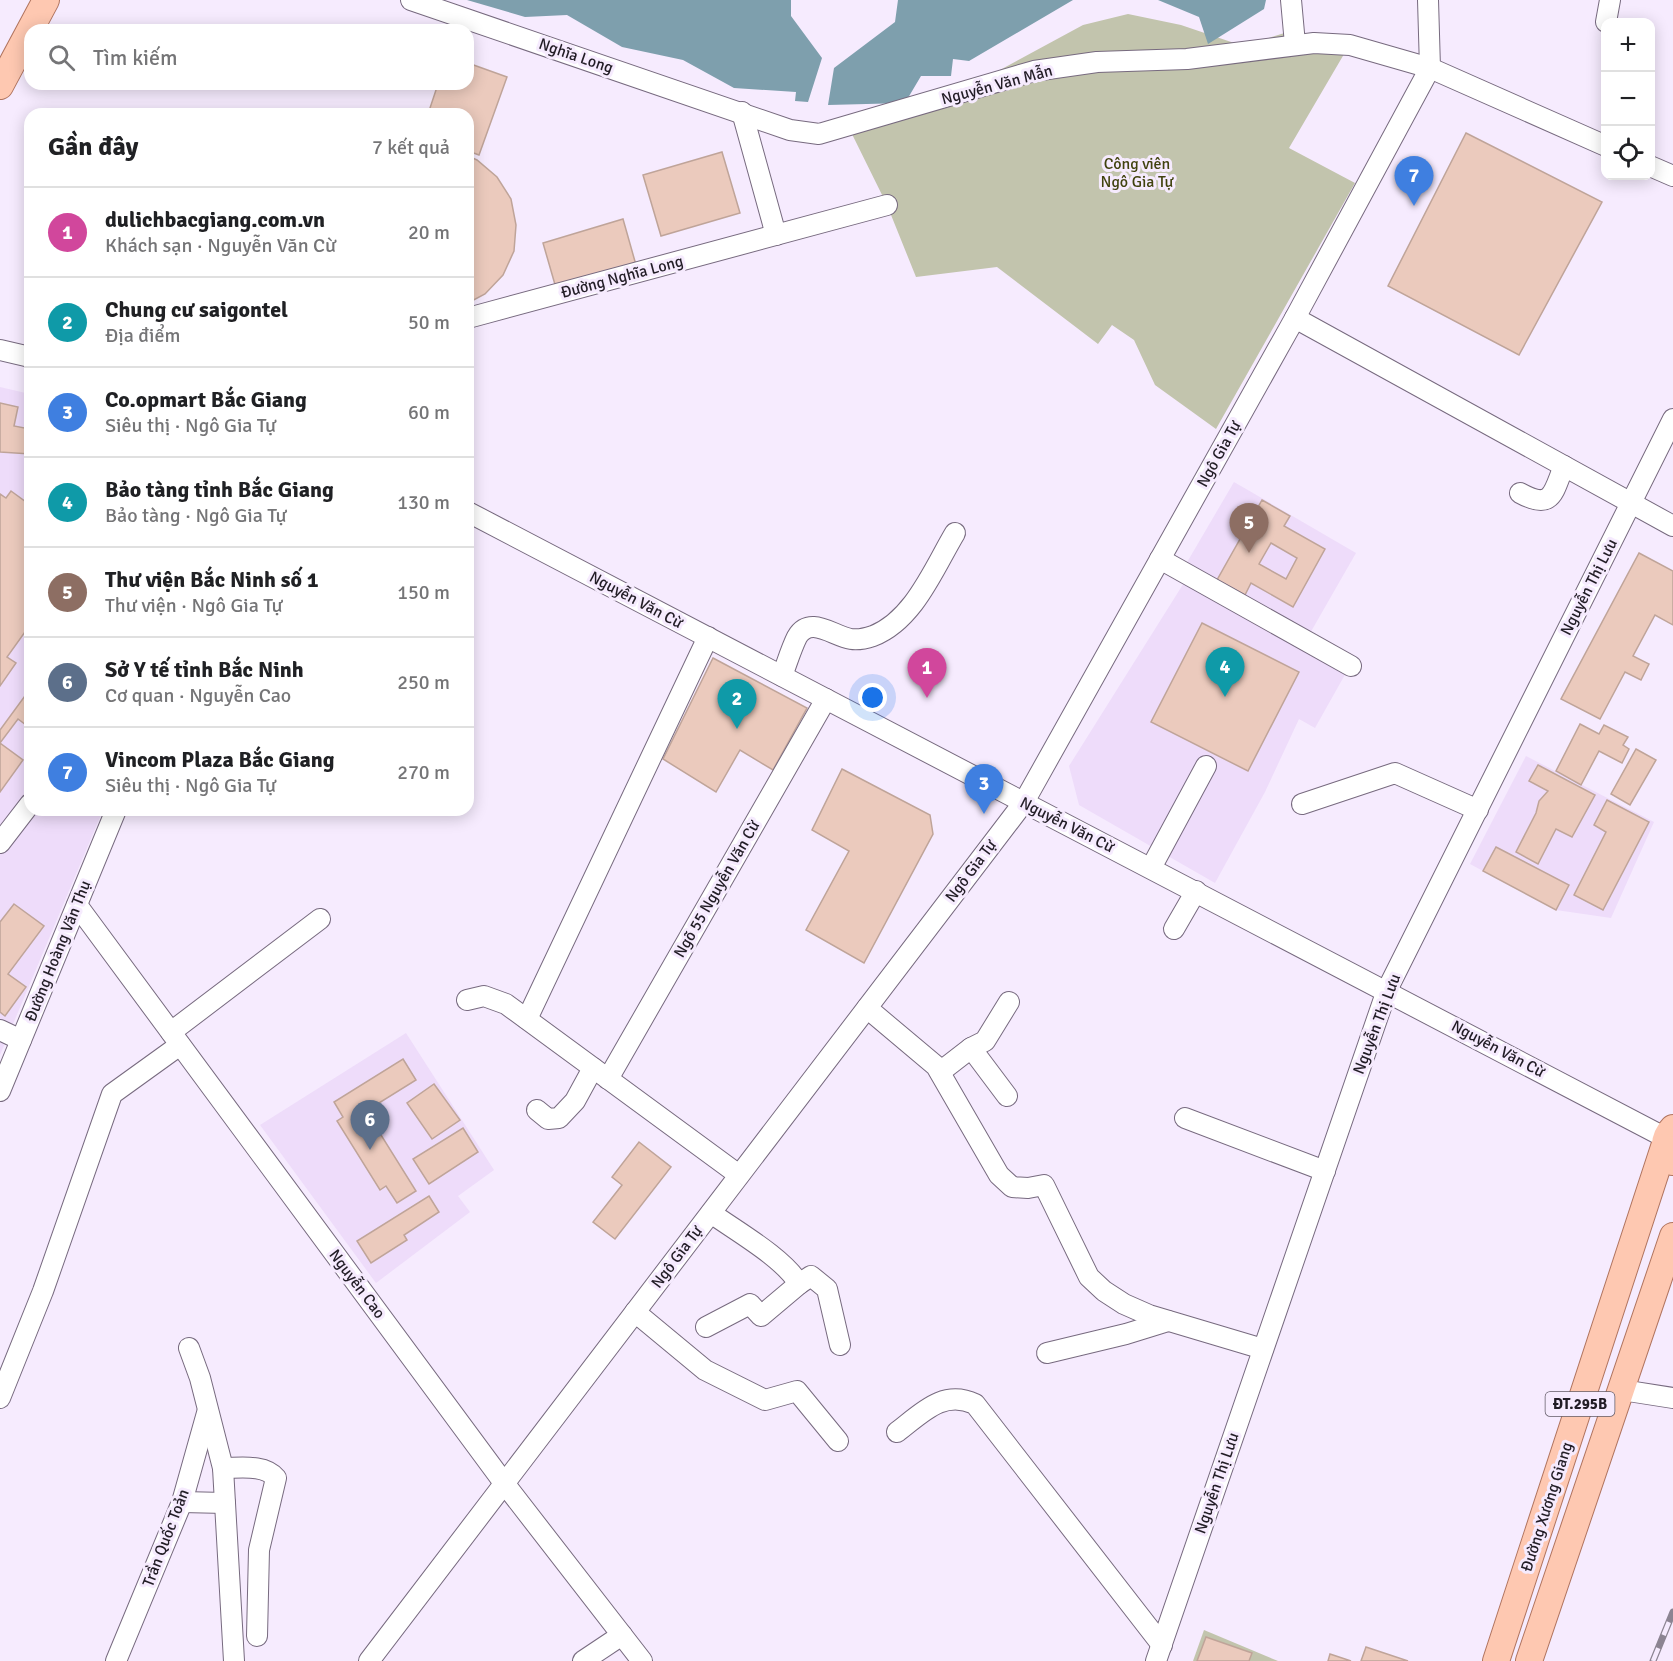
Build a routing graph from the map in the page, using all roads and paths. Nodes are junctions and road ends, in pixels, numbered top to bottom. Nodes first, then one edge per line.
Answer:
1 (46, 0) edge
2 (411, 0) edge
3 (1291, 0) edge
4 (1428, 0) edge
5 (1610, 0) edge
6 (1607, 18) edge
7 (33, 24) edge
8 (24, 41) edge
9 (1295, 44) junction
10 (1430, 68) junction
11 (0, 86) edge
12 (741, 112) junction
13 (1601, 144) edge
14 (1655, 168) edge
15 (1673, 176) edge
16 (887, 205) dead end
17 (776, 235) junction
18 (474, 316) edge
19 (1295, 318) junction
20 (0, 350) edge
21 (24, 356) edge
22 (1673, 419) edge
23 (1564, 465) junction
24 (1520, 493) dead end
25 (1632, 503) junction
26 (474, 515) edge
27 (1673, 526) edge
28 (955, 533) dead end
29 (1160, 559) junction
30 (708, 637) junction
31 (1351, 666) dead end
32 (782, 676) junction
33 (826, 699) junction
34 (1206, 766) dead end
35 (1024, 802) junction
36 (1302, 804) dead end
37 (1478, 810) junction
38 (24, 812) edge
39 (114, 816) edge
40 (0, 843) edge
41 (1151, 868) junction
42 (1196, 891) junction
43 (77, 905) junction
44 (320, 919) dead end
45 (1174, 929) dead end
46 (1387, 990) junction
47 (467, 1000) dead end
48 (1009, 1002) dead end
49 (867, 1008) junction
50 (527, 1019) junction
51 (0, 1030) edge
52 (175, 1039) junction
53 (21, 1040) junction
54 (971, 1048) junction
55 (940, 1072) junction
56 (600, 1074) junction
57 (0, 1091) edge
58 (1007, 1096) dead end
59 (537, 1110) dead end
60 (1185, 1118) dead end
61 (1669, 1144) edge
62 (1325, 1171) junction
63 (739, 1175) junction
64 (711, 1213) junction
65 (1673, 1236) edge
66 (799, 1284) junction
67 (635, 1312) junction
68 (1168, 1321) junction
69 (706, 1327) dead end
70 (840, 1345) dead end
71 (189, 1348) dead end
72 (1263, 1349) junction
73 (1047, 1353) dead end
74 (1622, 1390) junction
75 (0, 1398) edge
76 (1673, 1398) edge
77 (207, 1411) junction
78 (897, 1432) dead end
79 (838, 1441) dead end
80 (223, 1468) junction
81 (504, 1483) junction
82 (182, 1502) junction
83 (225, 1503) junction
84 (622, 1635) junction
85 (257, 1636) dead end
86 (1159, 1653) edge
87 (116, 1661) edge
88 (234, 1661) edge
89 (369, 1661) edge
90 (583, 1661) edge
91 (642, 1661) edge
92 (1496, 1661) edge
93 (1529, 1661) edge

1 - 7 main road
2 - 12 street, Nghĩa Long
3 - 9 street
4 - 10 street
5 - 6 street
8 - 11 main road
9 - 10 street, Nguyễn Văn Mẫn
9 - 12 street, Nguyễn Văn Mẫn
10 - 13 street, Nguyễn Văn Mẫn
10 - 19 street, Ngô Gia Tự
12 - 17 street
14 - 15 street
16 - 17 street, Đường Nghĩa Long
17 - 18 street, Đường Nghĩa Long
19 - 23 street
19 - 29 street, Ngô Gia Tự
20 - 21 street
22 - 25 street, Nguyễn Thị Lưu
23 - 24 street
23 - 25 street
25 - 27 street
25 - 37 street, Nguyễn Thị Lưu
26 - 30 street, Nguyễn Văn Cừ
28 - 32 street
29 - 31 street
29 - 35 street, Ngô Gia Tự
30 - 32 street, Nguyễn Văn Cừ
30 - 50 street
32 - 33 street, Nguyễn Văn Cừ
33 - 35 street, Nguyễn Văn Cừ
33 - 56 street, Ngõ 55 Nguyễn Văn Cừ
34 - 41 street
35 - 41 street, Nguyễn Văn Cừ
35 - 49 street, Ngô Gia Tự
36 - 37 street
37 - 46 street, Nguyễn Thị Lưu
38 - 40 street
39 - 43 street, Đường Hoàng Văn Thụ
41 - 42 street, Nguyễn Văn Cừ
42 - 45 street
42 - 46 street, Nguyễn Văn Cừ
43 - 52 street, Nguyễn Cao
43 - 53 street, Đường Hoàng Văn Thụ
44 - 52 street
46 - 61 street, Nguyễn Văn Cừ
46 - 62 street, Nguyễn Thị Lưu
47 - 50 street
48 - 54 street
49 - 55 street
49 - 63 street, Ngô Gia Tự
50 - 56 street
51 - 53 street
52 - 75 street
52 - 81 street, Nguyễn Cao
53 - 57 street, Đường Hoàng Văn Thụ
54 - 55 street
54 - 58 street
55 - 68 street
56 - 59 street, Ngõ 55 Nguyễn Văn Cừ
56 - 63 street
60 - 62 street
61 - 92 main road, Đường Xương Giang / ĐT.295B
62 - 72 street, Nguyễn Thị Lưu
63 - 64 street, Ngô Gia Tự
64 - 66 street
64 - 67 street, Ngô Gia Tự
65 - 74 main road, Đường Xương Giang / ĐT.295B
66 - 69 street
66 - 70 street
67 - 79 street
67 - 81 street, Ngô Gia Tự
68 - 72 street
68 - 73 street
71 - 77 street
72 - 86 street, Nguyễn Thị Lưu
74 - 76 street
74 - 93 main road, Đường Xương Giang / ĐT.295B
77 - 80 street
77 - 82 street, Trần Quốc Toản
78 - 86 street
80 - 83 street
80 - 85 street
81 - 84 street, Nguyễn Cao
81 - 89 street, Ngô Gia Tự
82 - 83 street
82 - 87 street, Trần Quốc Toản
83 - 88 street
84 - 90 street
84 - 91 street, Nguyễn Cao

